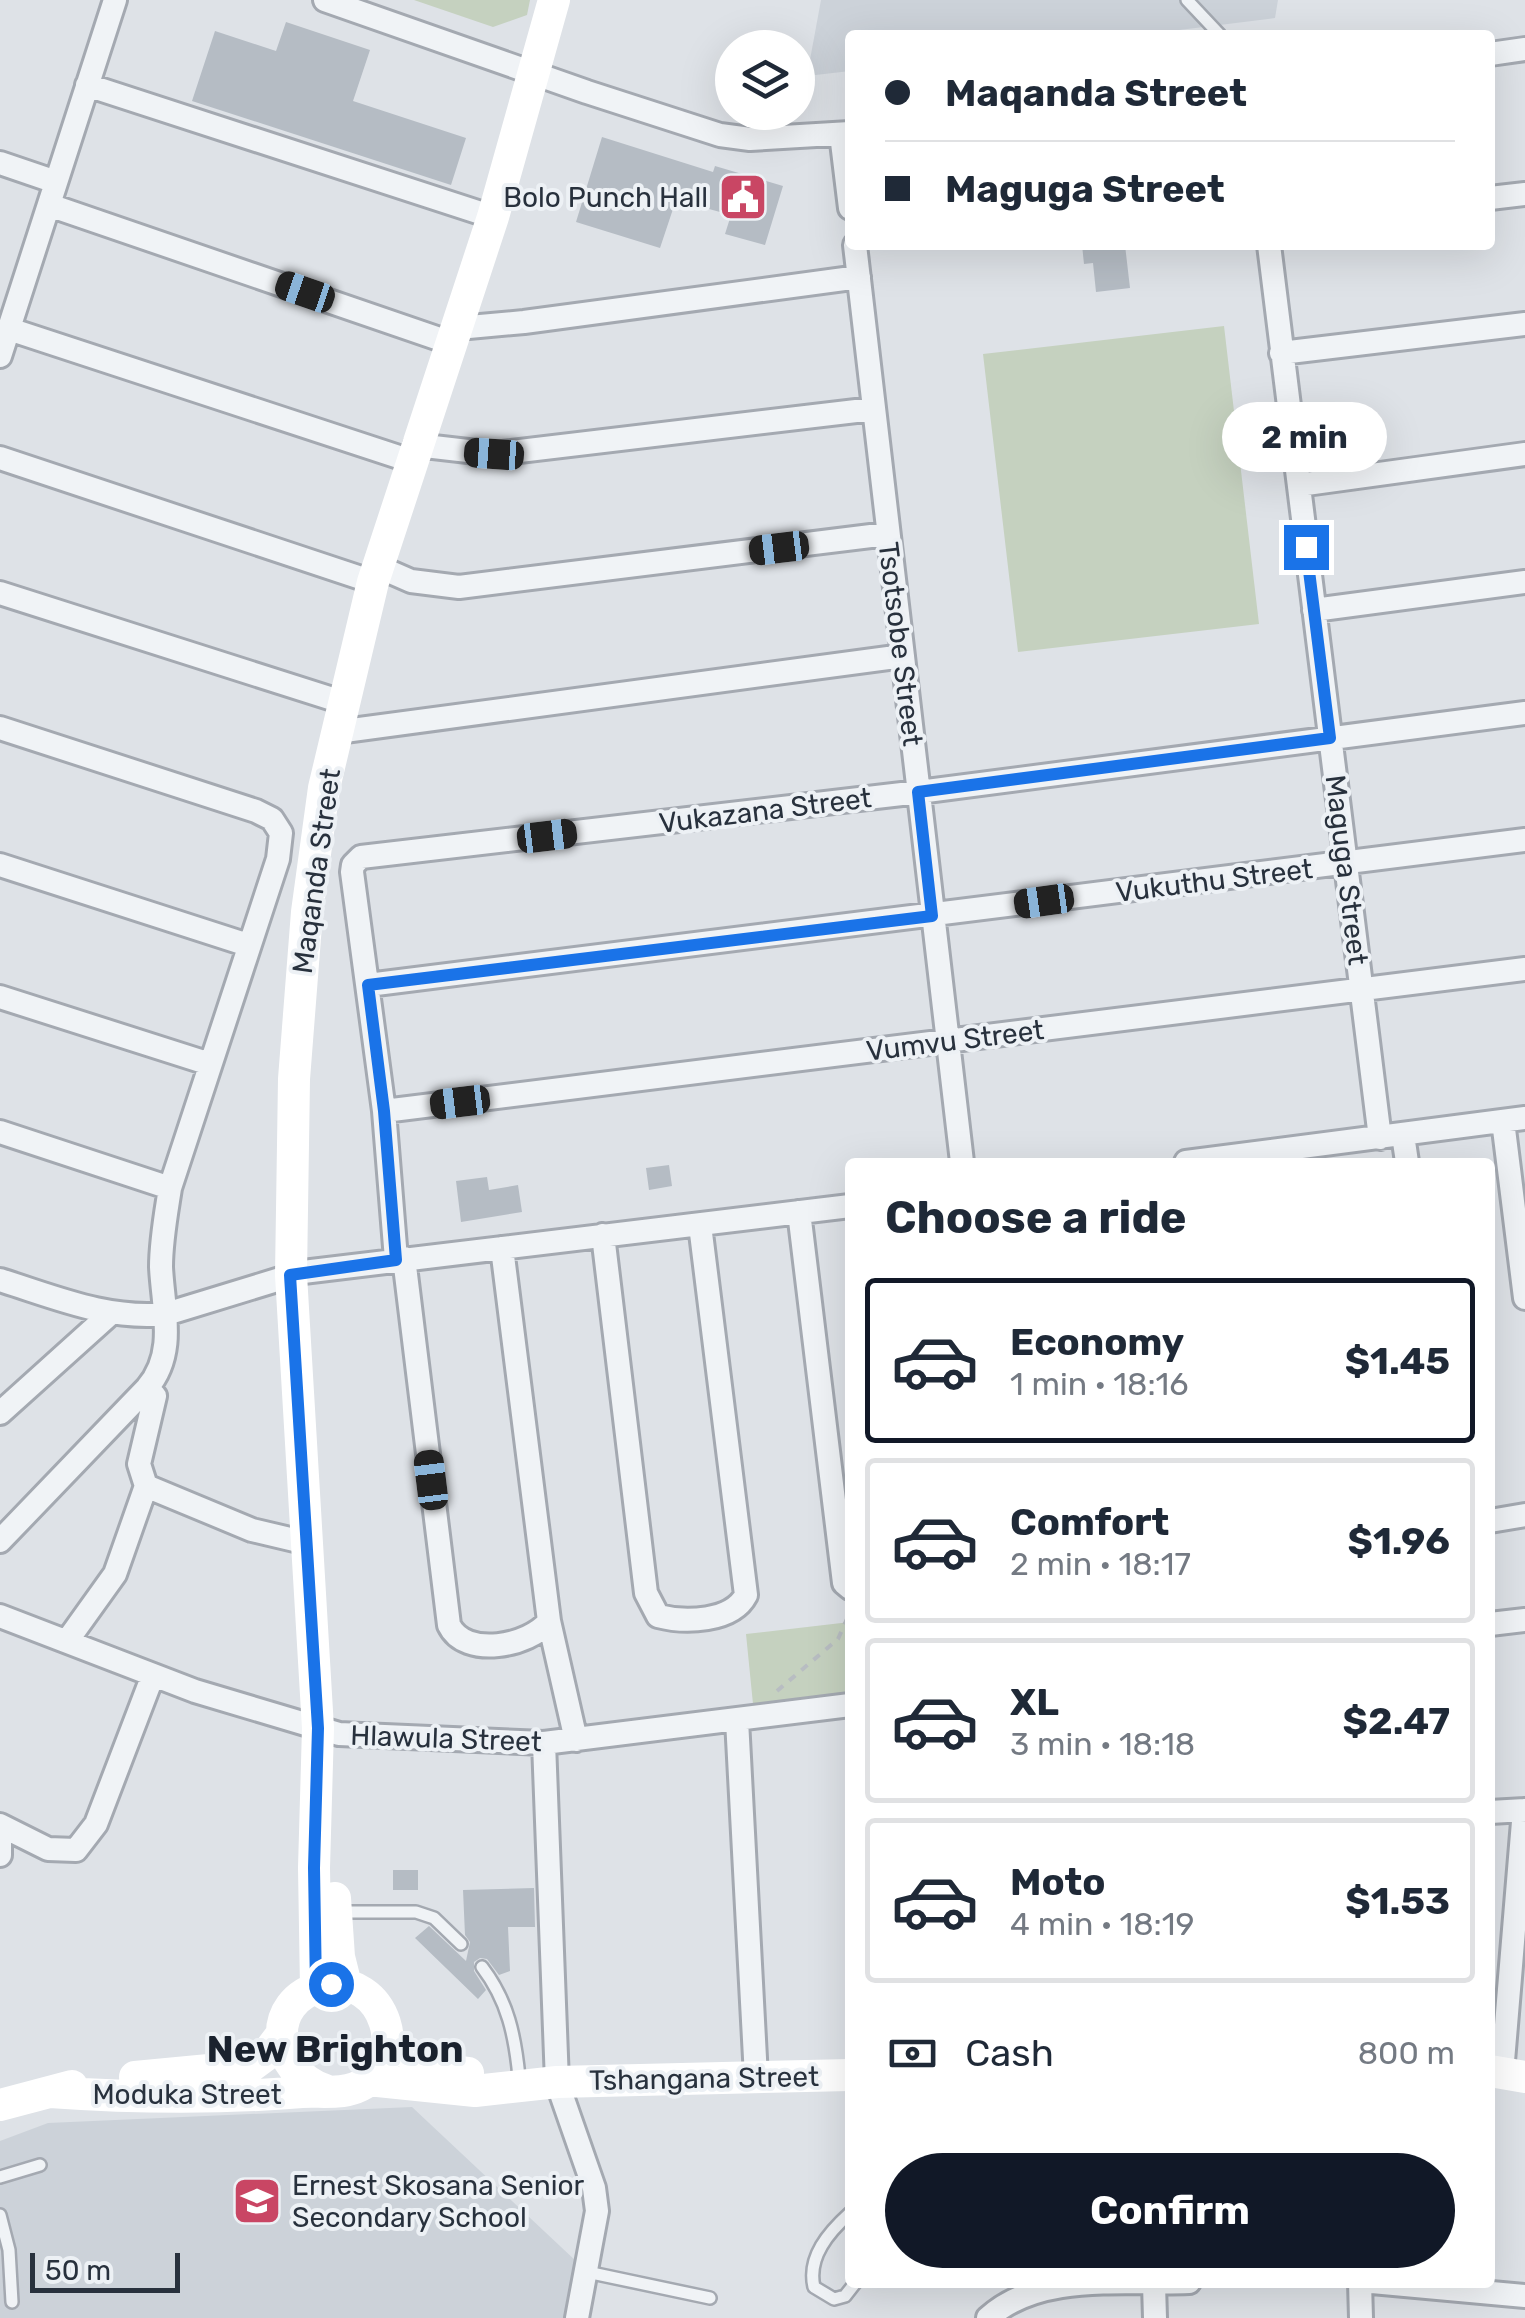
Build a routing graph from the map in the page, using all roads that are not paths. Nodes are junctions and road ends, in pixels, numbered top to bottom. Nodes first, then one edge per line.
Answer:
1 (115, 0) edge
2 (325, 0) edge
3 (554, 0) edge
4 (1187, 0) edge
5 (1215, 30) edge
6 (1525, 49) edge
7 (1495, 53) edge
8 (536, 73) junction
9 (87, 85) junction
10 (845, 134) edge
11 (0, 162) edge
12 (52, 193) junction
13 (1525, 194) edge
14 (1495, 197) edge
15 (492, 218) junction
16 (856, 250) edge
17 (1270, 250) edge
18 (859, 276) junction
19 (1525, 324) edge
20 (9, 329) junction
21 (454, 335) junction
22 (1282, 352) junction
23 (0, 356) edge
24 (874, 408) junction
25 (414, 453) junction
26 (1525, 454) edge
27 (0, 458) edge
28 (1299, 485) junction
29 (887, 534) junction
30 (376, 574) junction
31 (1525, 582) edge
32 (0, 593) edge
33 (1314, 610) junction
34 (903, 656) junction
35 (1525, 713) edge
36 (340, 717) junction
37 (0, 728) edge
38 (1330, 738) junction
39 (918, 792) junction
40 (1525, 840) edge
41 (1346, 863) junction
42 (0, 865) edge
43 (932, 916) junction
44 (248, 945) junction
45 (1525, 969) edge
46 (368, 985) junction
47 (1362, 990) junction
48 (0, 997) edge
49 (948, 1040) junction
50 (210, 1064) junction
51 (384, 1111) junction
52 (1514, 1120) edge
53 (0, 1132) edge
54 (1392, 1136) junction
55 (1306, 1155) edge
56 (962, 1158) edge
57 (1259, 1158) edge
58 (1405, 1158) edge
59 (170, 1188) junction
60 (845, 1207) edge
61 (799, 1212) junction
62 (700, 1225) junction
63 (603, 1235) junction
64 (502, 1248) junction
65 (400, 1259) junction
66 (290, 1275) junction
67 (9, 1283) edge
68 (1525, 1298) edge
69 (0, 1302) edge
70 (110, 1314) junction
71 (166, 1314) junction
72 (147, 1388) junction
73 (0, 1413) edge
74 (146, 1486) junction
75 (1525, 1516) edge
76 (1495, 1521) edge
77 (0, 1541) edge
78 (307, 1543) junction
79 (845, 1584) edge
80 (0, 1616) edge
81 (1525, 1620) edge
82 (549, 1621) junction
83 (1495, 1623) edge
84 (68, 1641) junction
85 (153, 1676) junction
86 (845, 1706) edge
87 (747, 1719) junction
88 (318, 1728) junction
89 (576, 1740) junction
90 (544, 1743) junction
91 (1524, 1810) edge
92 (1495, 1812) edge
93 (0, 1826) edge
94 (0, 1834) edge
95 (0, 1855) edge
96 (326, 1913) junction
97 (462, 1944) dead end
98 (482, 1967) dead end
99 (331, 1987) junction
100 (282, 2035) junction
101 (389, 2041) junction
102 (1506, 2074) edge
103 (845, 2075) edge
104 (519, 2078) junction
105 (756, 2078) junction
106 (368, 2080) junction
107 (557, 2082) junction
108 (324, 2090) junction
109 (50, 2092) junction
110 (0, 2105) edge
111 (40, 2165) dead end
112 (0, 2177) edge
113 (0, 2215) edge
114 (845, 2220) edge
115 (587, 2272) junction
116 (852, 2288) edge
117 (1068, 2288) edge
118 (1154, 2288) edge
119 (1360, 2288) edge
120 (1438, 2288) edge
121 (1516, 2295) edge
122 (710, 2298) dead end
123 (12, 2302) dead end
124 (577, 2318) edge
125 (988, 2318) edge
126 (1155, 2318) edge
127 (1361, 2318) edge
128 (1503, 2318) edge

1 - 9 street
2 - 8 street
3 - 8 street, Maqanda Street
4 - 5 lane
6 - 7 street
8 - 10 street
8 - 15 street, Maqanda Street
9 - 12 street
9 - 15 street
11 - 12 street
12 - 20 street
12 - 21 street
13 - 14 street
15 - 21 street, Maqanda Street
16 - 18 street, Tsotsobe Street
17 - 22 street, Maguga Street
18 - 21 street
18 - 24 street, Tsotsobe Street
19 - 22 street
20 - 23 street
20 - 25 street
21 - 25 street, Maqanda Street
22 - 28 street, Maguga Street
24 - 25 street
24 - 29 street, Tsotsobe Street
25 - 30 street, Maqanda Street
26 - 28 street
27 - 30 street
28 - 33 street, Maguga Street
29 - 30 street
29 - 34 street, Tsotsobe Street
30 - 36 street, Maqanda Street
31 - 33 street
32 - 36 street
33 - 38 street, Maguga Street
34 - 36 street
34 - 39 street, Tsotsobe Street
35 - 38 street, Vukazana Street
36 - 66 street, Maqanda Street
37 - 44 street
38 - 39 street, Vukazana Street
38 - 41 street, Maguga Street
39 - 43 street, Tsotsobe Street
39 - 46 street, Vukazana Street
40 - 41 street, Vukuthu Street
41 - 43 street, Vukuthu Street
41 - 47 street, Maguga Street
42 - 44 street
43 - 46 street, Vukuthu Street
43 - 49 street, Tsotsobe Street
44 - 50 street
45 - 47 street, Vumvu Street
46 - 51 street
47 - 49 street, Vumvu Street
47 - 54 street, Maguga Street
48 - 50 street
49 - 51 street, Vumvu Street
49 - 56 street, Tsotsobe Street
50 - 59 street
51 - 65 street
52 - 54 street
52 - 68 street
53 - 59 street
54 - 55 street
54 - 58 street, Maguga Street
55 - 57 street
59 - 71 street
60 - 61 street
61 - 62 street
61 - 79 street
62 - 63 street
62 - 63 street
63 - 64 street
64 - 65 street
64 - 82 street
65 - 66 street
65 - 82 street
66 - 71 street
66 - 78 street, Maqanda Street
67 - 69 street
67 - 70 street
70 - 71 street
70 - 73 street
71 - 72 street
72 - 74 street
72 - 77 street
74 - 78 street
74 - 84 street
75 - 76 street
78 - 88 street, Maqanda Street
80 - 84 street, Hlawula Street
81 - 83 street
82 - 89 street
84 - 85 street, Hlawula Street
85 - 88 street, Hlawula Street
85 - 93 street
86 - 87 street, Hlawula Street
87 - 89 street, Hlawula Street
87 - 105 street
88 - 90 street, Hlawula Street
88 - 96 street, Maqanda Street
89 - 90 street, Hlawula Street
90 - 107 street
91 - 92 street
91 - 102 street
94 - 95 street
96 - 97 lane
96 - 99 street, Maqanda Street
98 - 104 lane
99 - 100 street
99 - 101 street
100 - 108 street
100 - 109 street, Moduka Street
101 - 104 street, Tshangana Street
101 - 106 street
103 - 105 street, Tshangana Street
104 - 107 street, Tshangana Street
105 - 107 street, Tshangana Street
106 - 107 street, Tshangana Street
106 - 108 street
107 - 115 street
108 - 109 street, Moduka Street
109 - 110 street, Moduka Street
111 - 112 lane
113 - 123 lane
114 - 116 lane
115 - 122 lane
115 - 124 street
117 - 125 street
118 - 126 street
119 - 127 street
120 - 121 street
121 - 128 street

